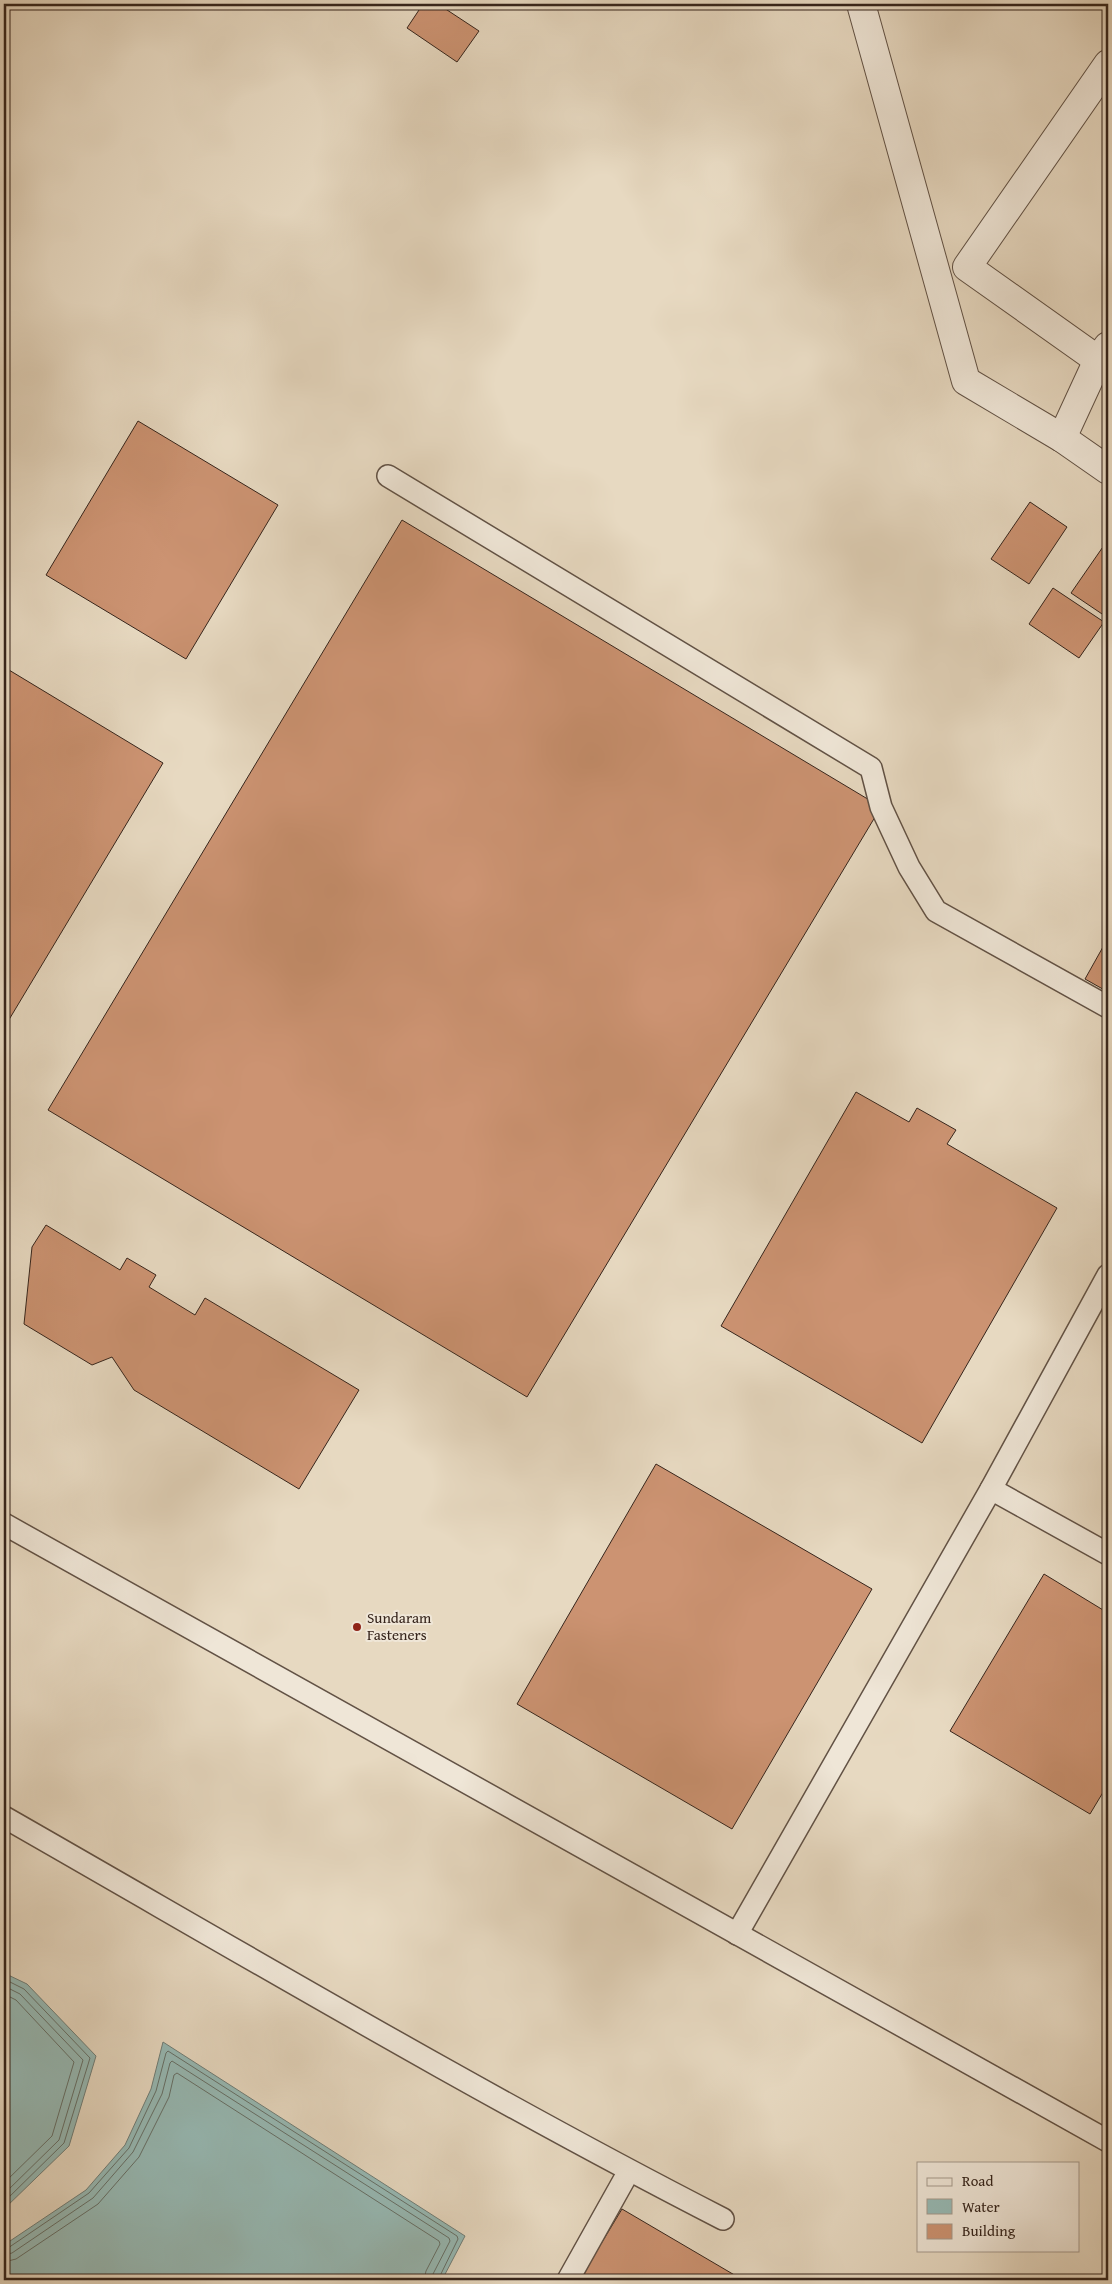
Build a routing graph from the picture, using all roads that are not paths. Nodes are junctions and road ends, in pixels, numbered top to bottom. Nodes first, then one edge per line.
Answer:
1 (862, 4) edge
2 (1108, 64) edge
3 (1105, 357) edge
4 (1062, 438) junction
5 (1108, 470) edge
6 (388, 476) dead end
7 (1108, 1007) edge
8 (1108, 1275) edge
9 (991, 1488) junction
10 (4, 1524) edge
11 (1108, 1554) edge
12 (4, 1817) edge
13 (737, 1934) junction
14 (1108, 2141) edge
15 (629, 2171) junction
16 (723, 2219) dead end
17 (568, 2280) edge

1 - 4 street
2 - 3 street
3 - 4 street
4 - 5 street
6 - 7 lane
8 - 9 lane
9 - 11 lane
9 - 13 lane
10 - 13 lane
12 - 15 lane
13 - 14 lane
15 - 16 lane
15 - 17 lane

